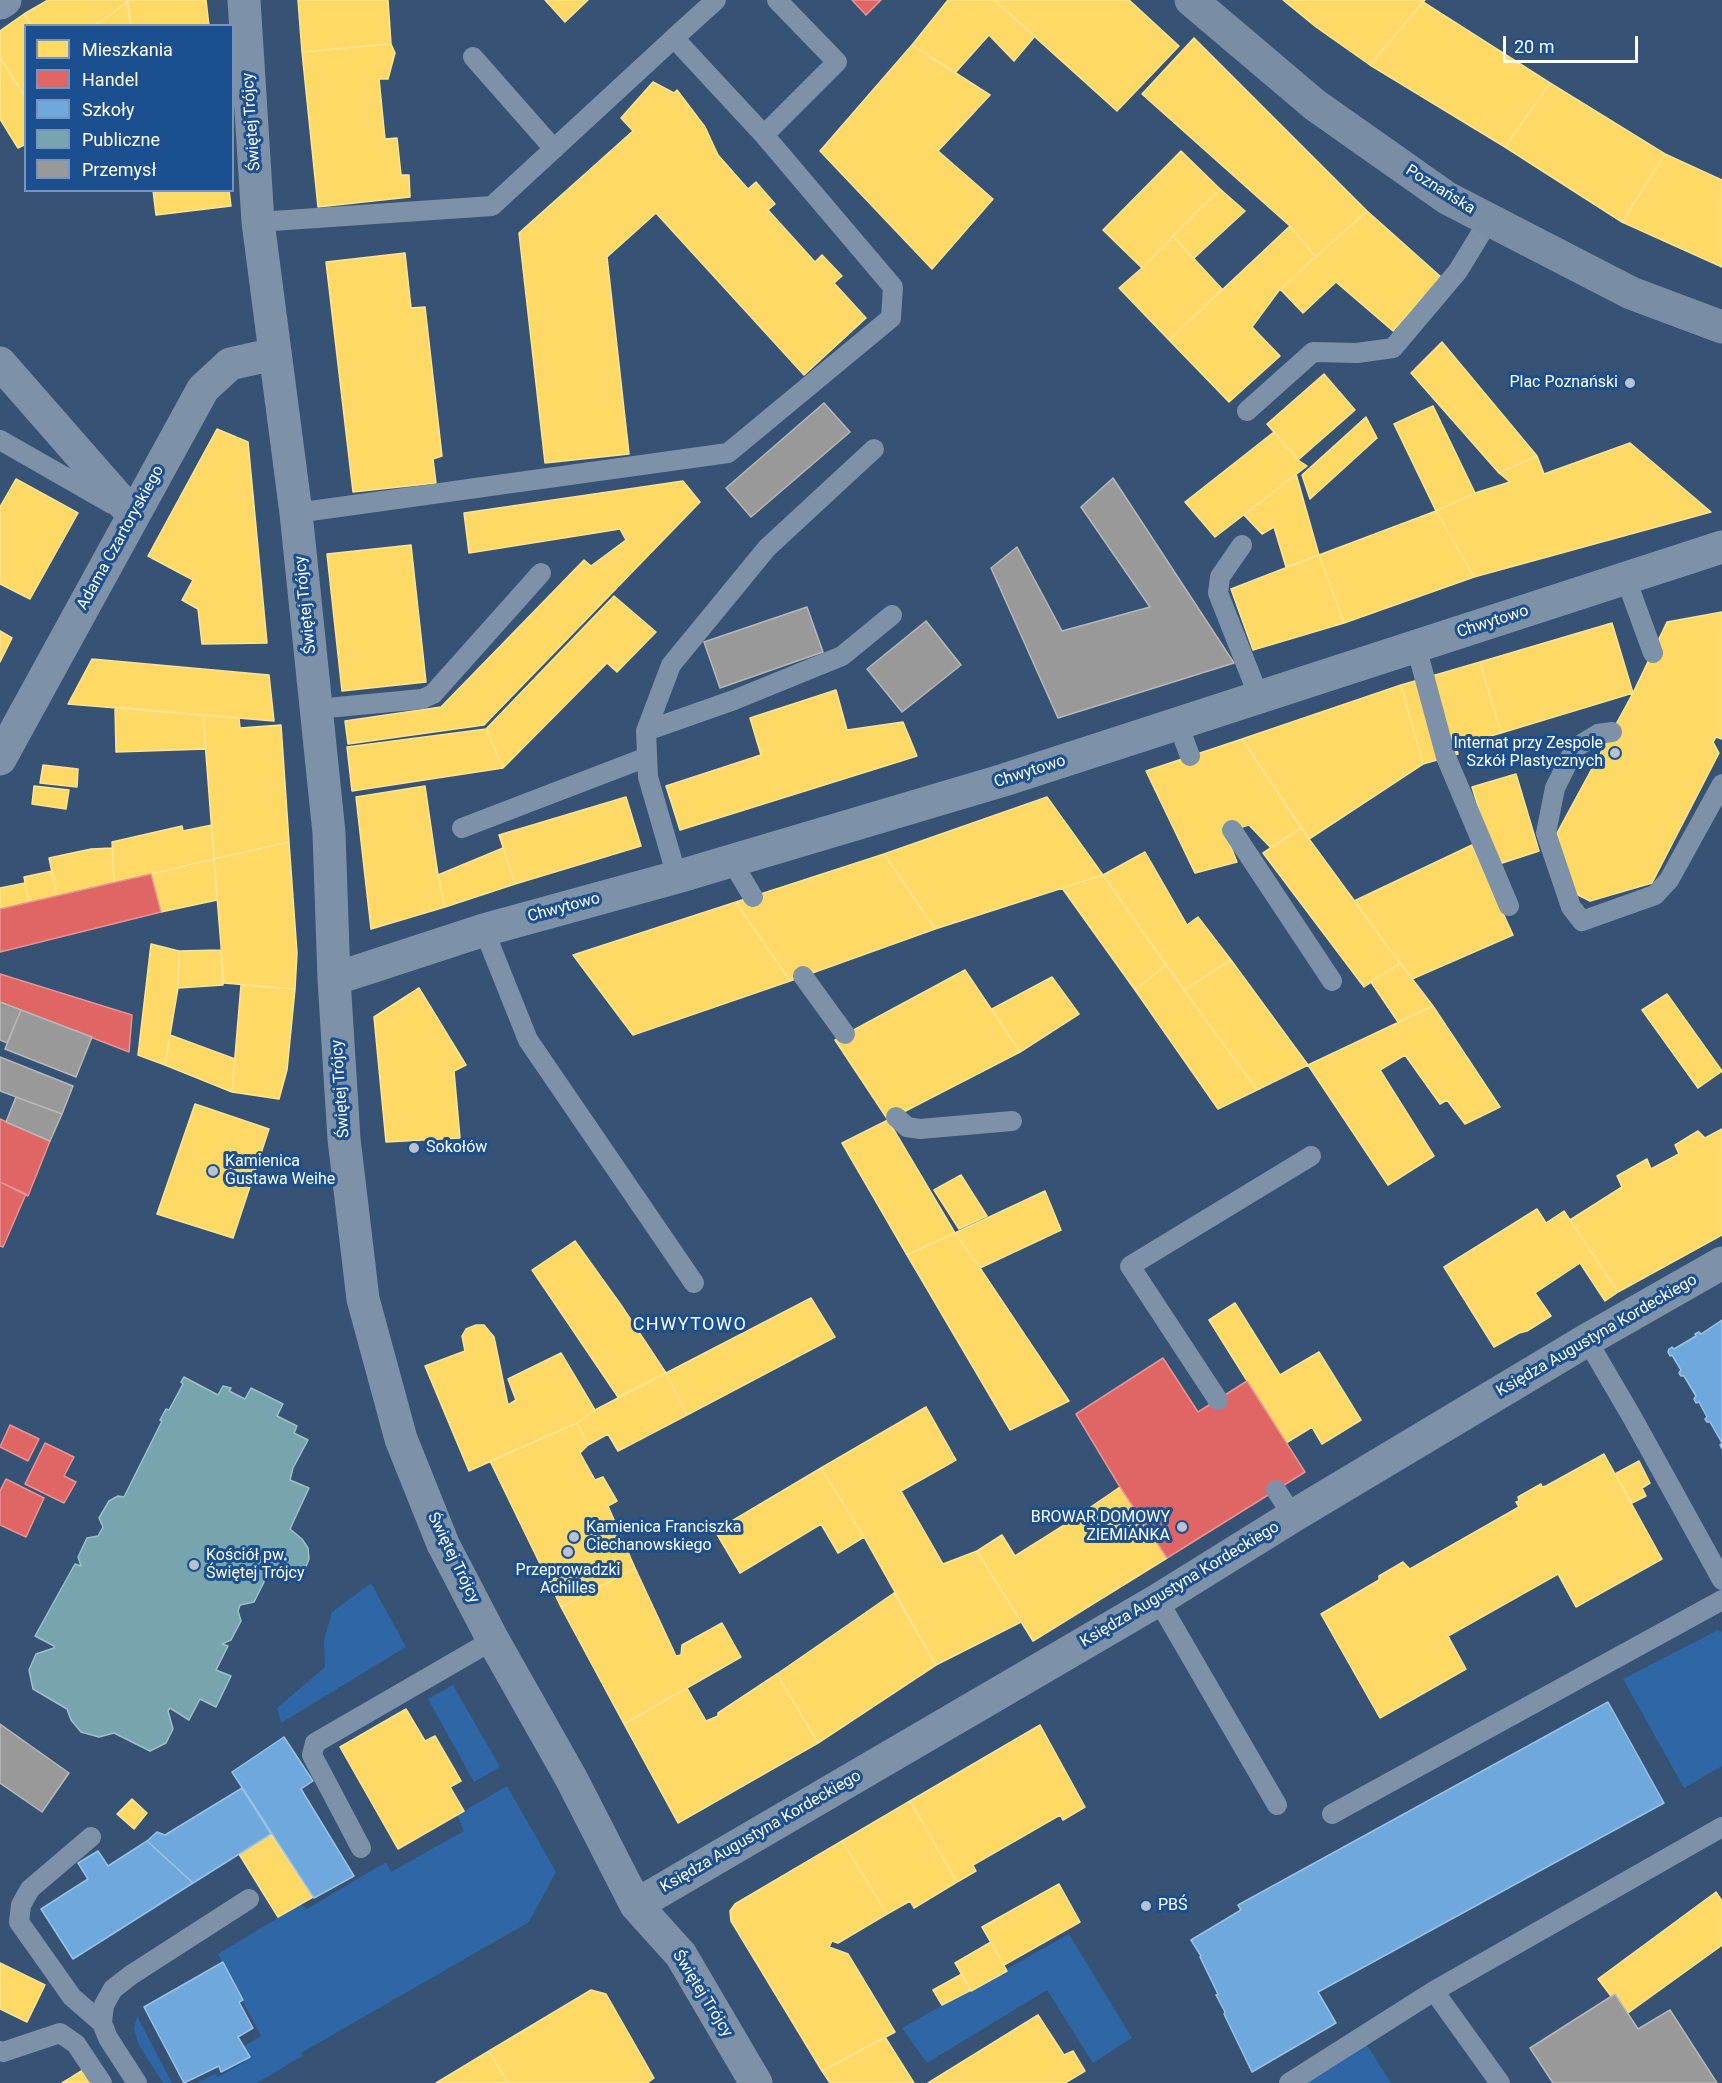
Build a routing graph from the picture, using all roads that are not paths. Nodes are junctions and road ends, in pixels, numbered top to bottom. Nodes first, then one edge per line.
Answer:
1 (5, 0) edge
2 (244, 0) edge
3 (716, 0) edge
4 (777, 0) edge
5 (1191, 0) edge
6 (0, 3) edge
7 (674, 38) junction
8 (473, 57) dead end
9 (764, 135) junction
10 (554, 149) junction
11 (1490, 220) junction
12 (258, 222) junction
13 (1722, 327) edge
14 (274, 354) junction
15 (0, 363) edge
16 (1247, 411) dead end
17 (2, 446) edge
18 (874, 449) dead end
19 (296, 513) junction
20 (133, 515) junction
21 (1242, 545) dead end
22 (1722, 547) edge
23 (541, 573) dead end
24 (1626, 579) junction
25 (892, 615) dead end
26 (1416, 646) junction
27 (1653, 653) dead end
28 (1259, 697) junction
29 (316, 709) junction
30 (1178, 724) junction
31 (646, 731) junction
32 (1612, 732) dead end
33 (1190, 756) dead end
34 (647, 757) junction
35 (0, 759) edge
36 (1722, 784) edge
37 (462, 828) dead end
38 (1232, 830) dead end
39 (731, 860) junction
40 (677, 877) junction
41 (753, 897) dead end
42 (1509, 906) dead end
43 (484, 930) junction
44 (803, 976) dead end
45 (334, 979) junction
46 (1332, 981) dead end
47 (845, 1034) dead end
48 (896, 1117) dead end
49 (1012, 1121) dead end
50 (1311, 1156) dead end
51 (1722, 1263) edge
52 (694, 1283) dead end
53 (1587, 1340) junction
54 (1218, 1400) dead end
55 (1722, 1580) edge
56 (1158, 1600) junction
57 (1722, 1600) edge
58 (493, 1640) junction
59 (1277, 1805) dead end
60 (1332, 1814) dead end
61 (1722, 1827) edge
62 (92, 1837) dead end
63 (361, 1848) dead end
64 (249, 1899) dead end
65 (636, 1905) junction
66 (1434, 1991) junction
67 (102, 2023) junction
68 (0, 2051) edge
69 (102, 2083) edge
70 (137, 2083) edge
71 (756, 2083) edge
72 (1289, 2083) edge
73 (1500, 2083) edge

1 - 6 street
2 - 12 street, Świętej Trójcy
3 - 7 lane
4 - 9 lane
5 - 11 main road, Poznańska
7 - 9 lane
7 - 10 lane
8 - 10 lane
9 - 19 lane
10 - 12 lane
11 - 13 main road, Poznańska
11 - 16 lane
12 - 14 street, Świętej Trójcy
14 - 19 street, Świętej Trójcy
14 - 20 street, Adama Czartoryskiego
15 - 20 street
17 - 20 lane
18 - 31 lane
19 - 29 street, Świętej Trójcy
20 - 35 street, Adama Czartoryskiego
21 - 28 lane
22 - 24 street, Chwytowo
23 - 29 lane
24 - 26 street, Chwytowo
24 - 27 lane
25 - 31 lane
26 - 28 street, Chwytowo
26 - 42 lane
28 - 30 street, Chwytowo
29 - 45 street, Świętej Trójcy
30 - 33 lane
30 - 39 street, Chwytowo
31 - 34 lane
32 - 36 lane
34 - 37 lane
34 - 40 lane
38 - 46 lane
39 - 40 street, Chwytowo
39 - 41 lane
40 - 43 street, Chwytowo
43 - 45 street, Chwytowo
43 - 52 lane
44 - 47 lane
45 - 58 street, Świętej Trójcy
48 - 49 lane
50 - 54 lane
51 - 53 street, Księdza Augustyna Kordeckiego
53 - 55 lane
53 - 56 street, Księdza Augustyna Kordeckiego
56 - 59 lane
56 - 65 street, Księdza Augustyna Kordeckiego
57 - 60 lane
58 - 63 lane
58 - 65 street, Świętej Trójcy
61 - 66 lane
62 - 67 lane
64 - 67 lane
65 - 71 street, Świętej Trójcy
66 - 72 lane
66 - 73 lane
67 - 70 lane
68 - 69 lane

